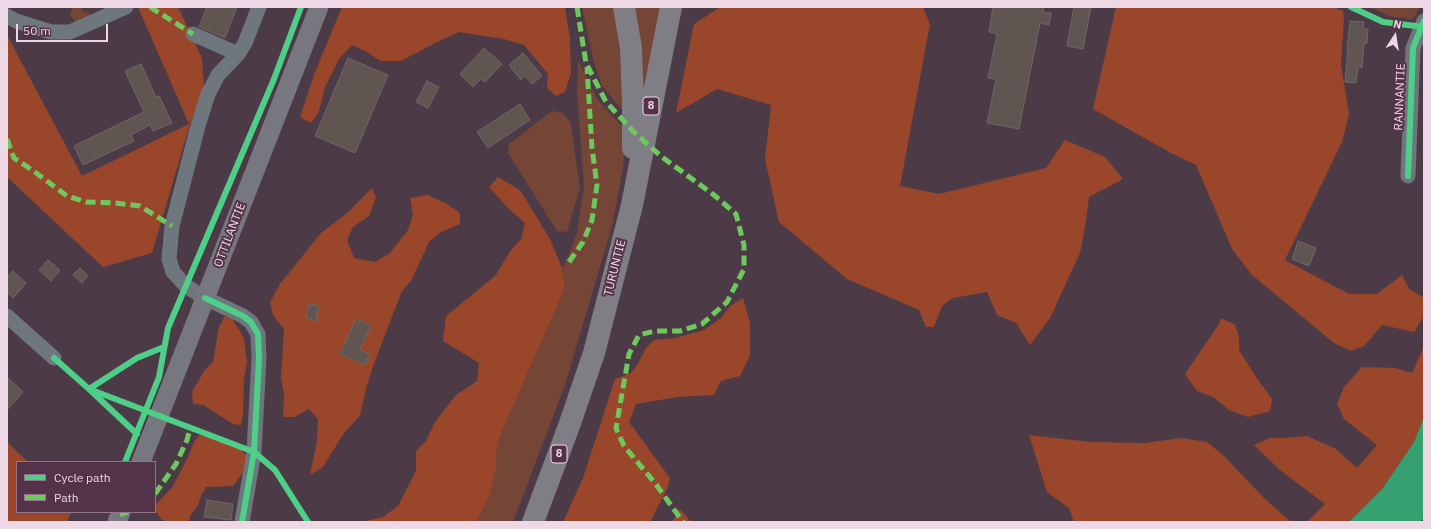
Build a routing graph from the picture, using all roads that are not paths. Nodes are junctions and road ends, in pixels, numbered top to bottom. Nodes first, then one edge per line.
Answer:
1 (126, 7) edge
2 (259, 7) edge
3 (319, 7) edge
4 (624, 7) edge
5 (671, 7) edge
6 (7, 16) edge
7 (1424, 21) edge
8 (193, 34) dead end
9 (238, 54) junction
10 (1408, 176) dead end
11 (632, 205) junction
12 (205, 298) junction
13 (7, 316) edge
14 (54, 358) dead end
15 (141, 461) edge
16 (242, 522) edge
17 (533, 522) edge

1 - 6 street
2 - 9 street
3 - 12 main road, OTTILANTIE
4 - 11 highway
5 - 11 highway, TURUNTIE / 8
7 - 10 street, RANNANTIE
8 - 9 street
9 - 12 street
11 - 17 highway, TURUNTIE / 8
12 - 15 main road, OTTILANTIE
12 - 16 street
13 - 14 street

